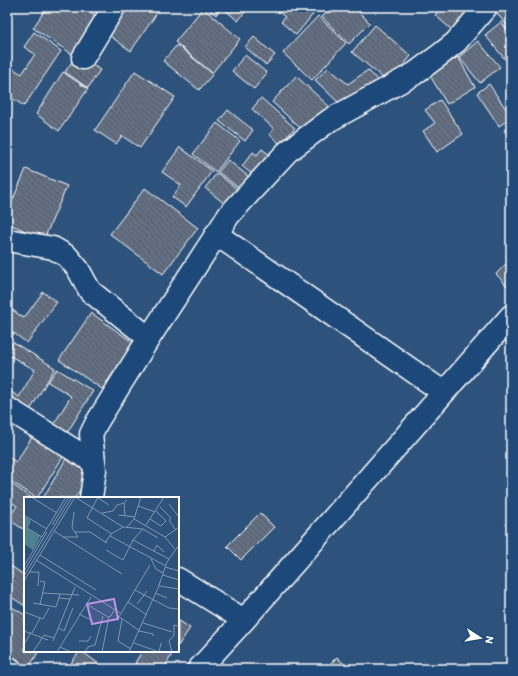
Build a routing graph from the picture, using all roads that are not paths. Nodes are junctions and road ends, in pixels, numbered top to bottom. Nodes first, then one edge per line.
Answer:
1 (114, 7) edge
2 (486, 7) edge
3 (83, 58) dead end
4 (216, 234) junction
5 (7, 240) edge
6 (511, 316) edge
7 (149, 338) junction
8 (443, 392) junction
9 (7, 408) edge
10 (93, 462) junction
11 (90, 497) edge
12 (179, 580) edge
13 (244, 620) junction
14 (7, 667) edge
15 (10, 669) edge
16 (199, 669) edge

1 - 3 street
2 - 4 street
4 - 7 street
4 - 8 street
5 - 7 street
6 - 8 street
7 - 10 street
8 - 13 street
9 - 10 street
10 - 11 street
12 - 13 street
13 - 16 street
14 - 15 street

